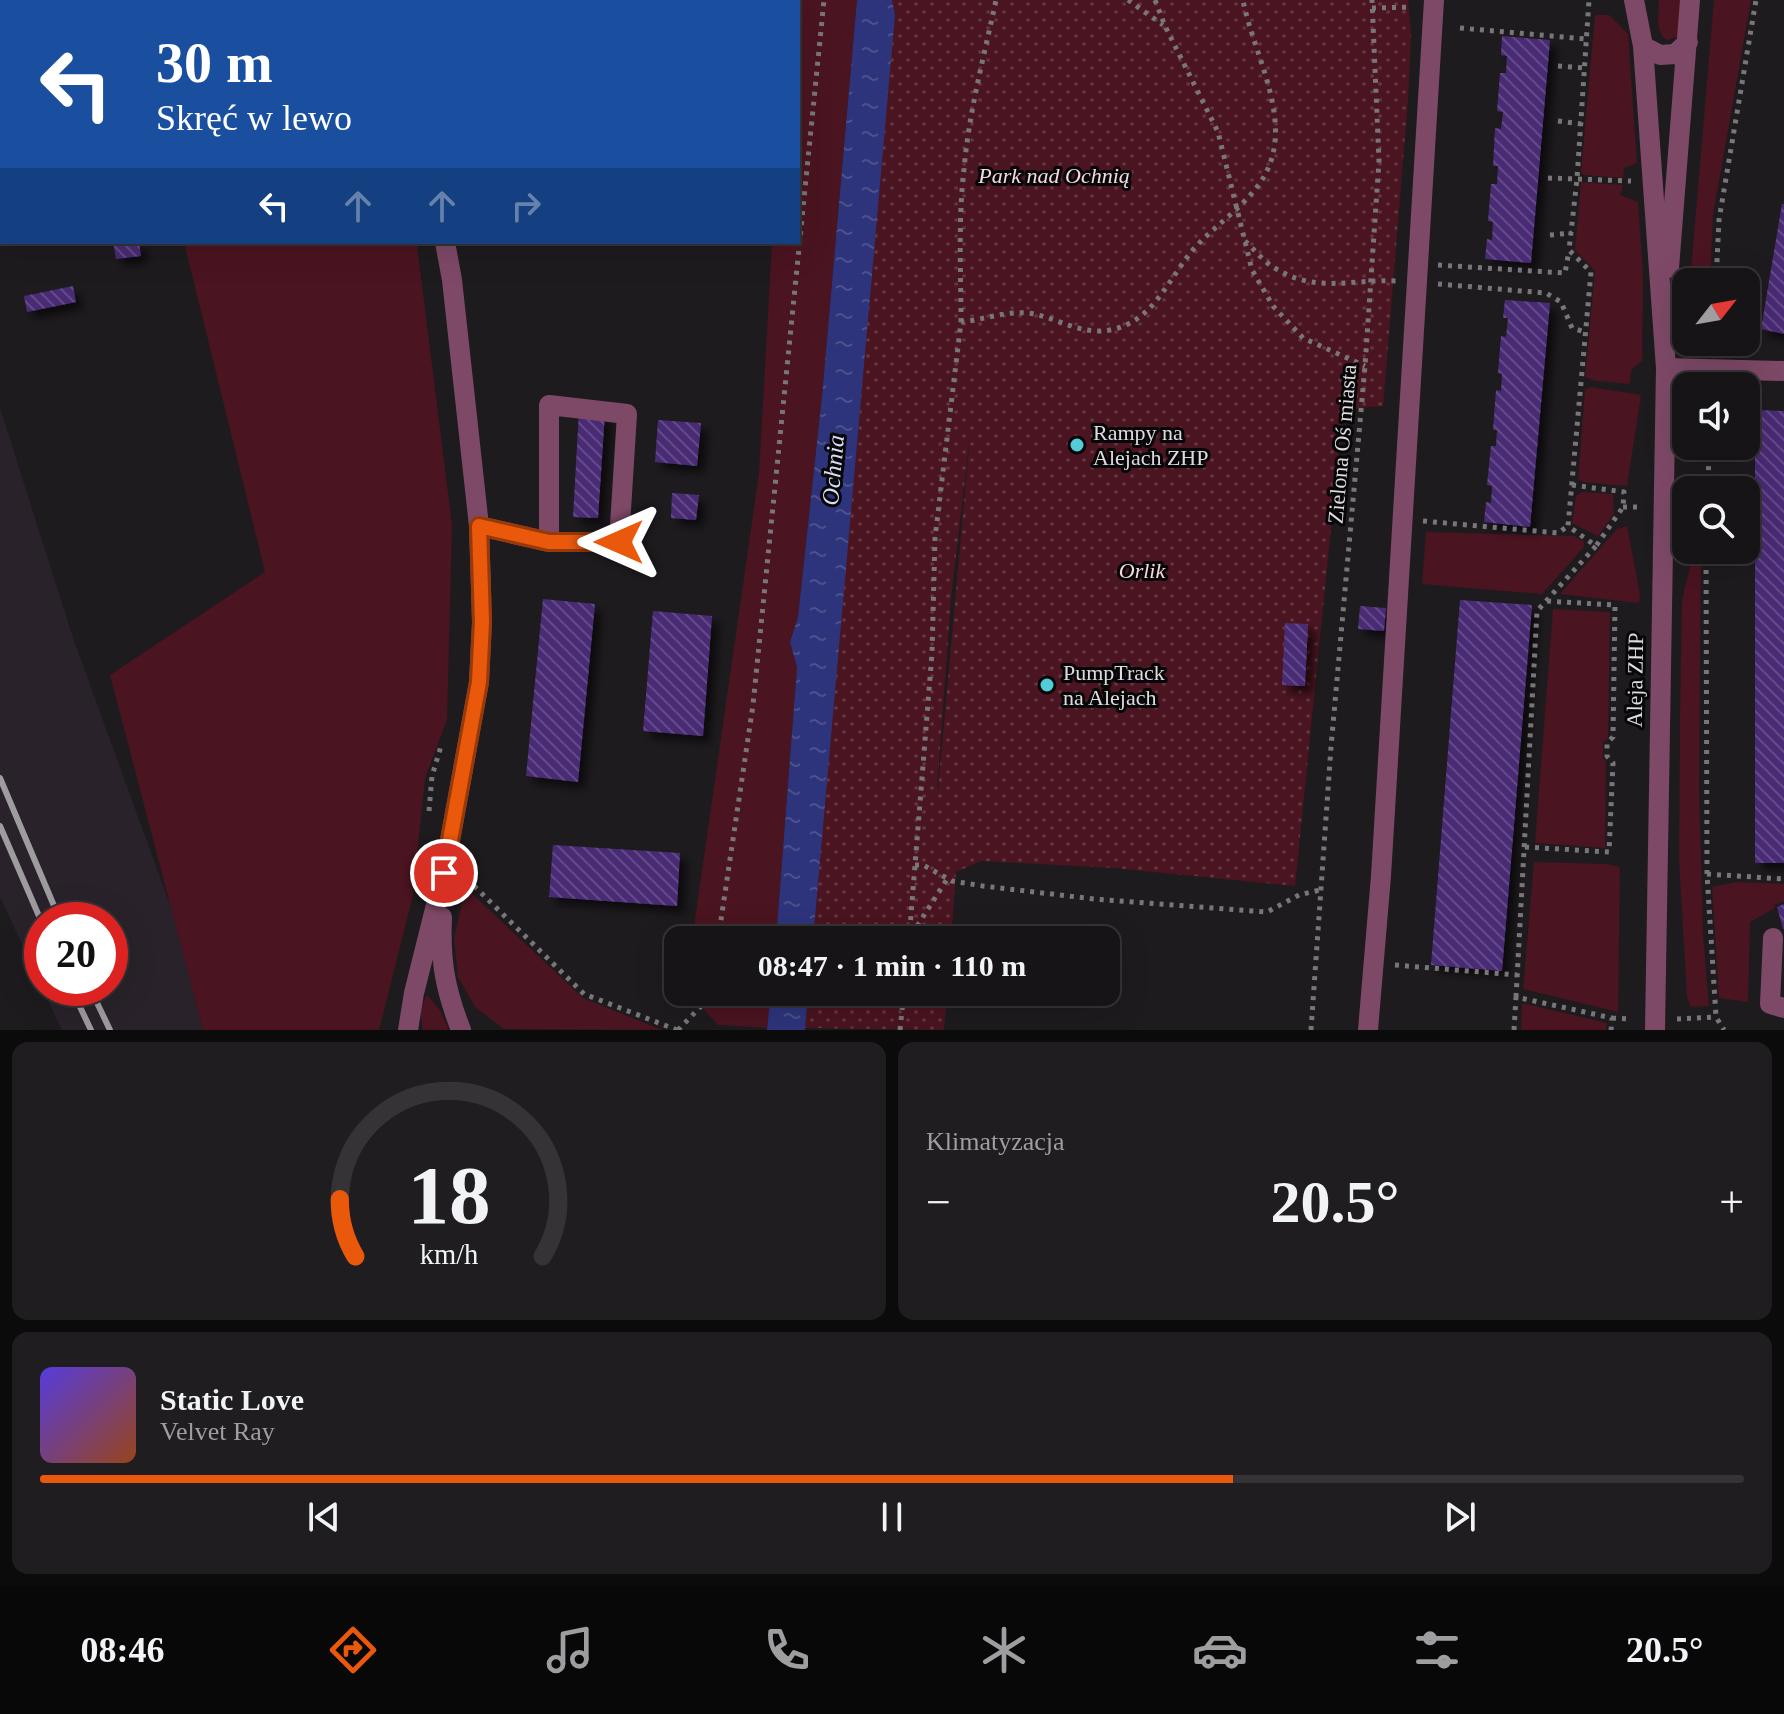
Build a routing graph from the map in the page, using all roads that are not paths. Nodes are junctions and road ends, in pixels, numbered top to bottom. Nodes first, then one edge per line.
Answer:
1 (1434, 0) edge
2 (1621, 0) edge
3 (1634, 0) edge
4 (1690, 0) edge
5 (1688, 42) junction
6 (1643, 46) junction
7 (445, 244) edge
8 (1664, 332) junction
9 (1666, 368) junction
10 (1784, 371) edge
11 (479, 526) junction
12 (549, 542) junction
13 (444, 873) junction
14 (1773, 938) dead end
15 (447, 995) junction
16 (1784, 1008) edge
17 (409, 1030) edge
18 (461, 1030) edge
19 (479, 1030) edge
20 (1368, 1030) edge
21 (1655, 1030) edge

1 - 20 street
2 - 3 street
3 - 6 street, Aleja ZHP
4 - 5 street, Aleja ZHP
5 - 6 street
5 - 8 street, Aleja ZHP
6 - 8 street, Aleja ZHP
7 - 11 street
8 - 9 street, Aleja ZHP
9 - 10 street
9 - 21 street, Aleja ZHP
11 - 12 street
11 - 13 street
12 - 12 street
13 - 15 street
13 - 17 street
14 - 16 street
15 - 18 street
15 - 19 street

